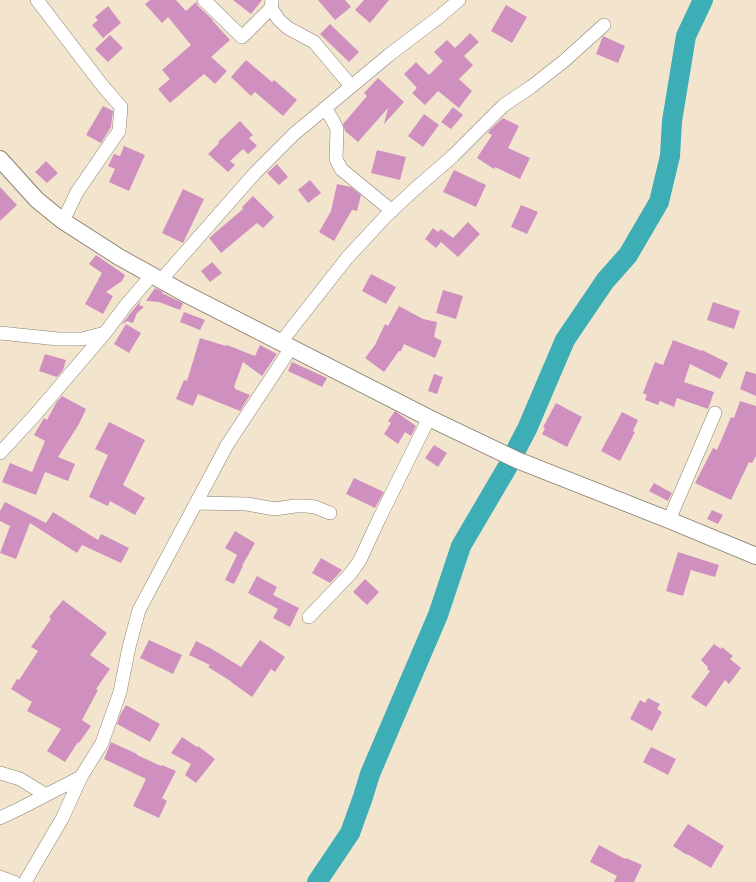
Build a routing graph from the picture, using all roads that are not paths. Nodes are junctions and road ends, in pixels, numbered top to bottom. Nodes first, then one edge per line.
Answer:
1 (37, 0) edge
2 (204, 0) edge
3 (459, 0) edge
4 (271, 4) edge
5 (604, 25) dead end
6 (351, 86) junction
7 (325, 108) junction
8 (0, 159) edge
9 (392, 211) junction
10 (63, 221) junction
11 (156, 277) junction
12 (0, 333) edge
13 (106, 333) junction
14 (286, 345) junction
15 (715, 413) dead end
16 (429, 418) junction
17 (0, 453) edge
18 (197, 503) junction
19 (330, 512) dead end
20 (669, 520) junction
21 (755, 551) edge
22 (308, 617) dead end
23 (0, 773) edge
24 (81, 777) junction
25 (46, 795) junction
26 (0, 818) edge
27 (0, 877) edge
28 (14, 882) edge
29 (25, 882) edge

1 - 10 street
2 - 4 street
3 - 6 street
4 - 6 street
5 - 9 street
6 - 7 street
7 - 9 street
7 - 11 street
8 - 10 street
9 - 14 street
10 - 11 street
11 - 13 street
11 - 14 street
12 - 13 street
13 - 17 street
14 - 16 street
14 - 18 street
15 - 20 street
16 - 20 street
16 - 22 street
18 - 19 street
18 - 24 street
20 - 21 street
23 - 25 street
24 - 25 street
24 - 29 street
25 - 26 street
27 - 28 street

